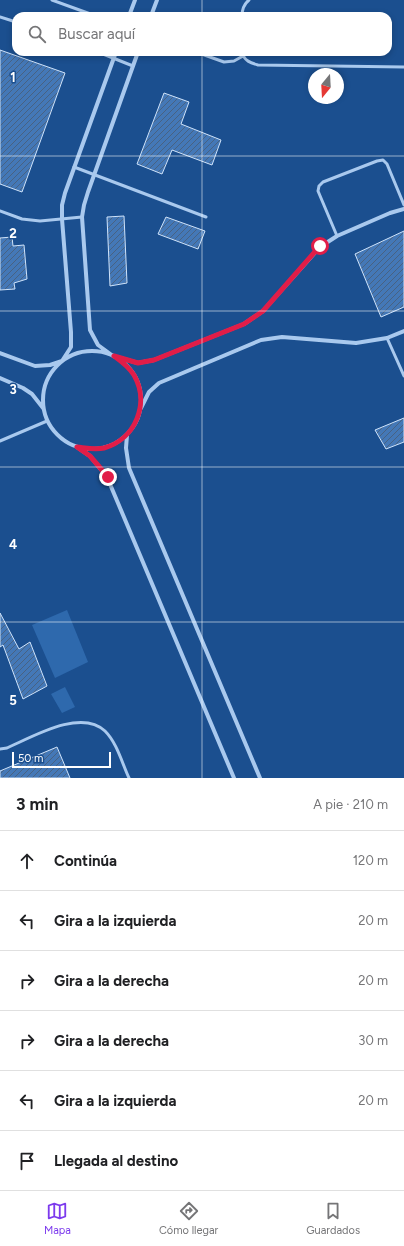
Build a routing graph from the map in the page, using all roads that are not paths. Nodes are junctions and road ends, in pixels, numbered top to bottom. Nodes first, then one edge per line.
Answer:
1 (52, 0) edge
2 (134, 0) edge
3 (157, 0) edge
4 (250, 0) edge
5 (85, 12) edge
6 (130, 12) edge
7 (152, 12) edge
8 (242, 12) edge
9 (0, 17) edge
10 (12, 21) edge
11 (109, 56) edge
12 (137, 56) edge
13 (207, 56) edge
14 (243, 56) joint
15 (114, 58) junction
16 (133, 66) junction
17 (404, 67) edge
18 (74, 168) junction
19 (94, 175) junction
20 (404, 205) edge
21 (404, 209) edge
22 (0, 210) edge
23 (82, 217) junction
24 (206, 217) dead end
25 (62, 219) junction
26 (337, 236) junction
27 (404, 331) edge
28 (387, 338) junction
29 (0, 353) edge
30 (114, 356) junction
31 (62, 361) junction
32 (404, 376) edge
33 (0, 378) edge
34 (43, 408) junction
35 (140, 412) junction
36 (47, 421) junction
37 (127, 435) junction
38 (0, 441) edge
39 (77, 447) junction
40 (0, 749) edge
41 (129, 778) edge
42 (234, 778) edge
43 (260, 778) edge

1 - 5 lane
2 - 6 street
3 - 7 street
4 - 8 lane
9 - 10 lane
11 - 15 lane
12 - 16 street
13 - 14 lane
14 - 17 lane
15 - 16 lane
15 - 18 street
16 - 19 street
18 - 19 lane
18 - 25 street
19 - 23 street
19 - 24 lane
20 - 26 lane
21 - 26 street
22 - 25 lane
23 - 25 lane
23 - 30 street
25 - 31 street
26 - 30 street
27 - 28 street
28 - 32 lane
28 - 35 street
29 - 31 street
30 - 31 street
30 - 35 street
31 - 34 street
33 - 34 street
34 - 36 street
35 - 37 street
36 - 38 lane
36 - 39 street
37 - 39 street
37 - 43 street
39 - 42 street
40 - 41 lane

